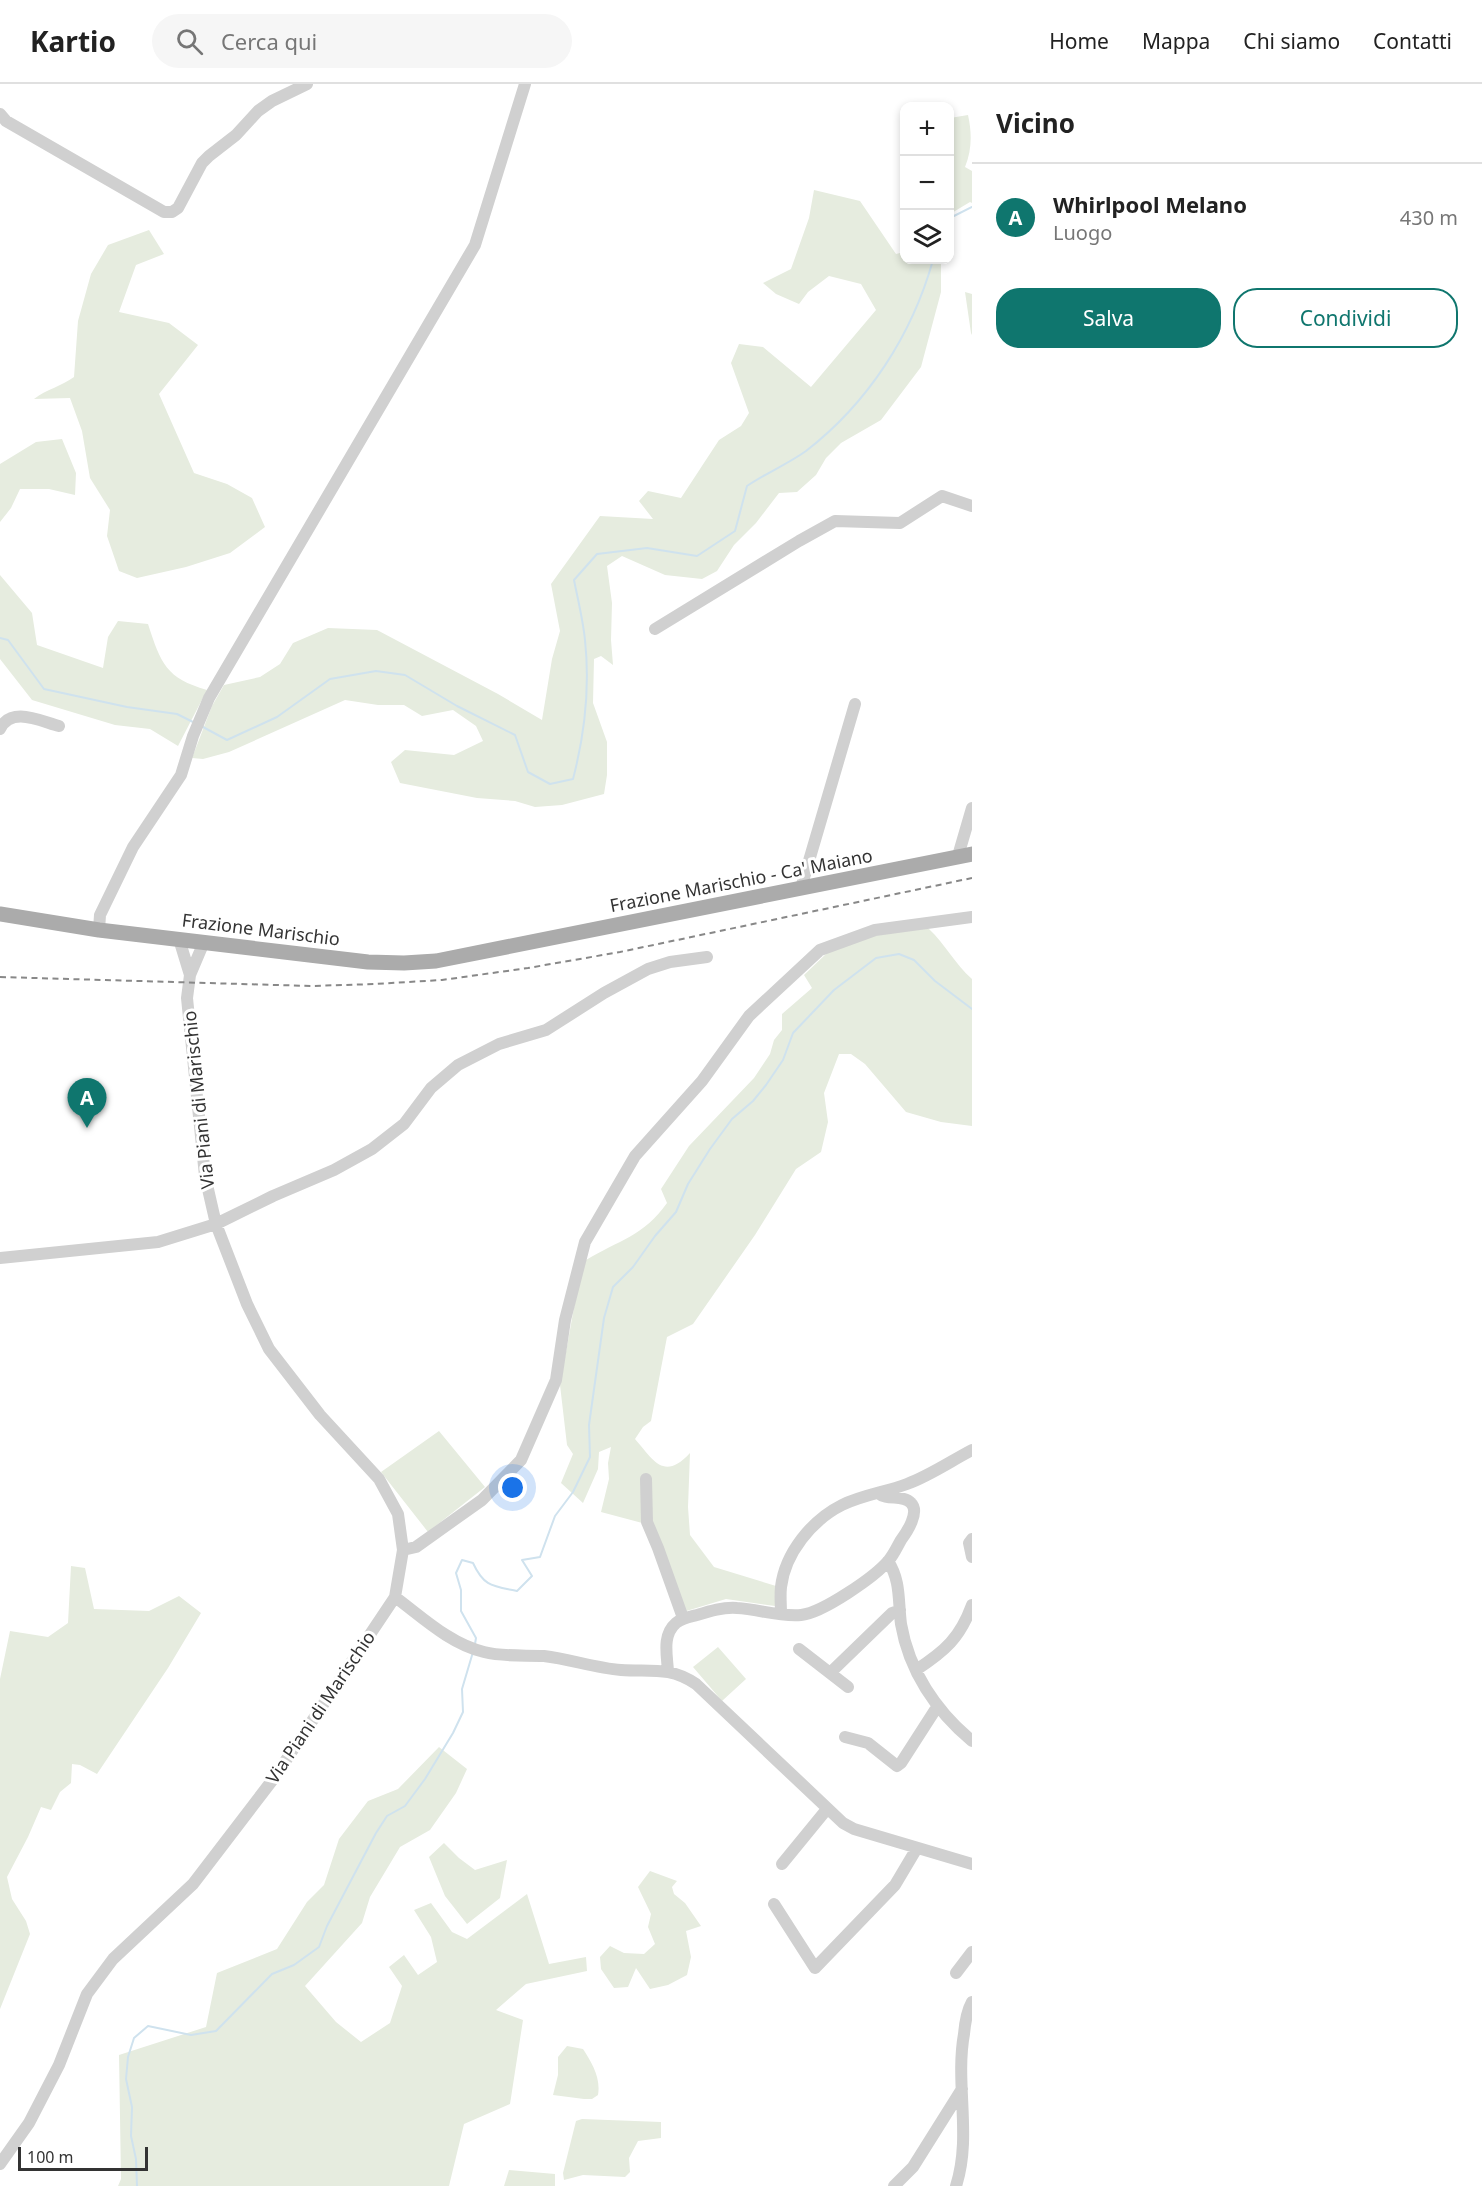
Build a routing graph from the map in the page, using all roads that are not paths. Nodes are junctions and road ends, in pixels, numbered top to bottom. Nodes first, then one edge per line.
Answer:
1 (307, 84) edge
2 (525, 84) edge
3 (0, 114) edge
4 (972, 506) edge
5 (655, 629) dead end
6 (855, 704) dead end
7 (59, 726) dead end
8 (0, 729) edge
9 (972, 808) edge
10 (965, 855) edge
11 (801, 888) junction
12 (0, 914) edge
13 (972, 917) edge
14 (99, 930) junction
15 (179, 939) junction
16 (204, 942) junction
17 (518, 944) joint
18 (706, 957) dead end
19 (189, 975) junction
20 (216, 1224) junction
21 (0, 1258) edge
22 (972, 1450) edge
23 (646, 1479) dead end
24 (878, 1493) junction
25 (972, 1539) edge
26 (403, 1550) junction
27 (972, 1557) edge
28 (888, 1561) junction
29 (395, 1597) junction
30 (972, 1605) edge
31 (900, 1610) junction
32 (781, 1614) junction
33 (683, 1618) junction
34 (799, 1649) dead end
35 (916, 1670) junction
36 (668, 1671) junction
37 (830, 1673) junction
38 (848, 1687) dead end
39 (937, 1707) junction
40 (844, 1737) dead end
41 (972, 1741) edge
42 (827, 1809) junction
43 (917, 1848) junction
44 (782, 1864) dead end
45 (972, 1864) edge
46 (774, 1904) dead end
47 (972, 1952) edge
48 (956, 1973) dead end
49 (972, 2002) edge
50 (962, 2089) junction
51 (0, 2164) edge
52 (894, 2186) edge
53 (956, 2186) edge

1 - 3 street
2 - 14 street
4 - 5 street
6 - 11 street
7 - 8 street
9 - 10 street
10 - 11 main road, Frazione Marischio - Ca' Maiano
11 - 17 main road, Frazione Marischio - Ca' Maiano
12 - 14 main road, Frazione Marischio
13 - 26 street
14 - 15 main road, Frazione Marischio
15 - 16 main road, Frazione Marischio
15 - 19 street
16 - 17 main road, Frazione Marischio
16 - 19 street
18 - 20 street
19 - 20 street, Via Piani di Marischio
20 - 21 street
20 - 26 street, Via Piani di Marischio
22 - 24 street
23 - 33 street
24 - 28 street
24 - 32 street
25 - 27 street
26 - 29 street, Via Piani di Marischio
28 - 31 street
28 - 32 street
29 - 36 street
29 - 51 street, Via Piani di Marischio
30 - 35 street
31 - 35 street
31 - 37 street
32 - 33 street
33 - 36 street
34 - 37 street
35 - 39 street
36 - 42 street
37 - 38 street
39 - 40 street
39 - 41 street
42 - 43 street
42 - 44 street
43 - 45 street
43 - 46 street
47 - 48 street
49 - 50 street
50 - 52 street
50 - 53 street

